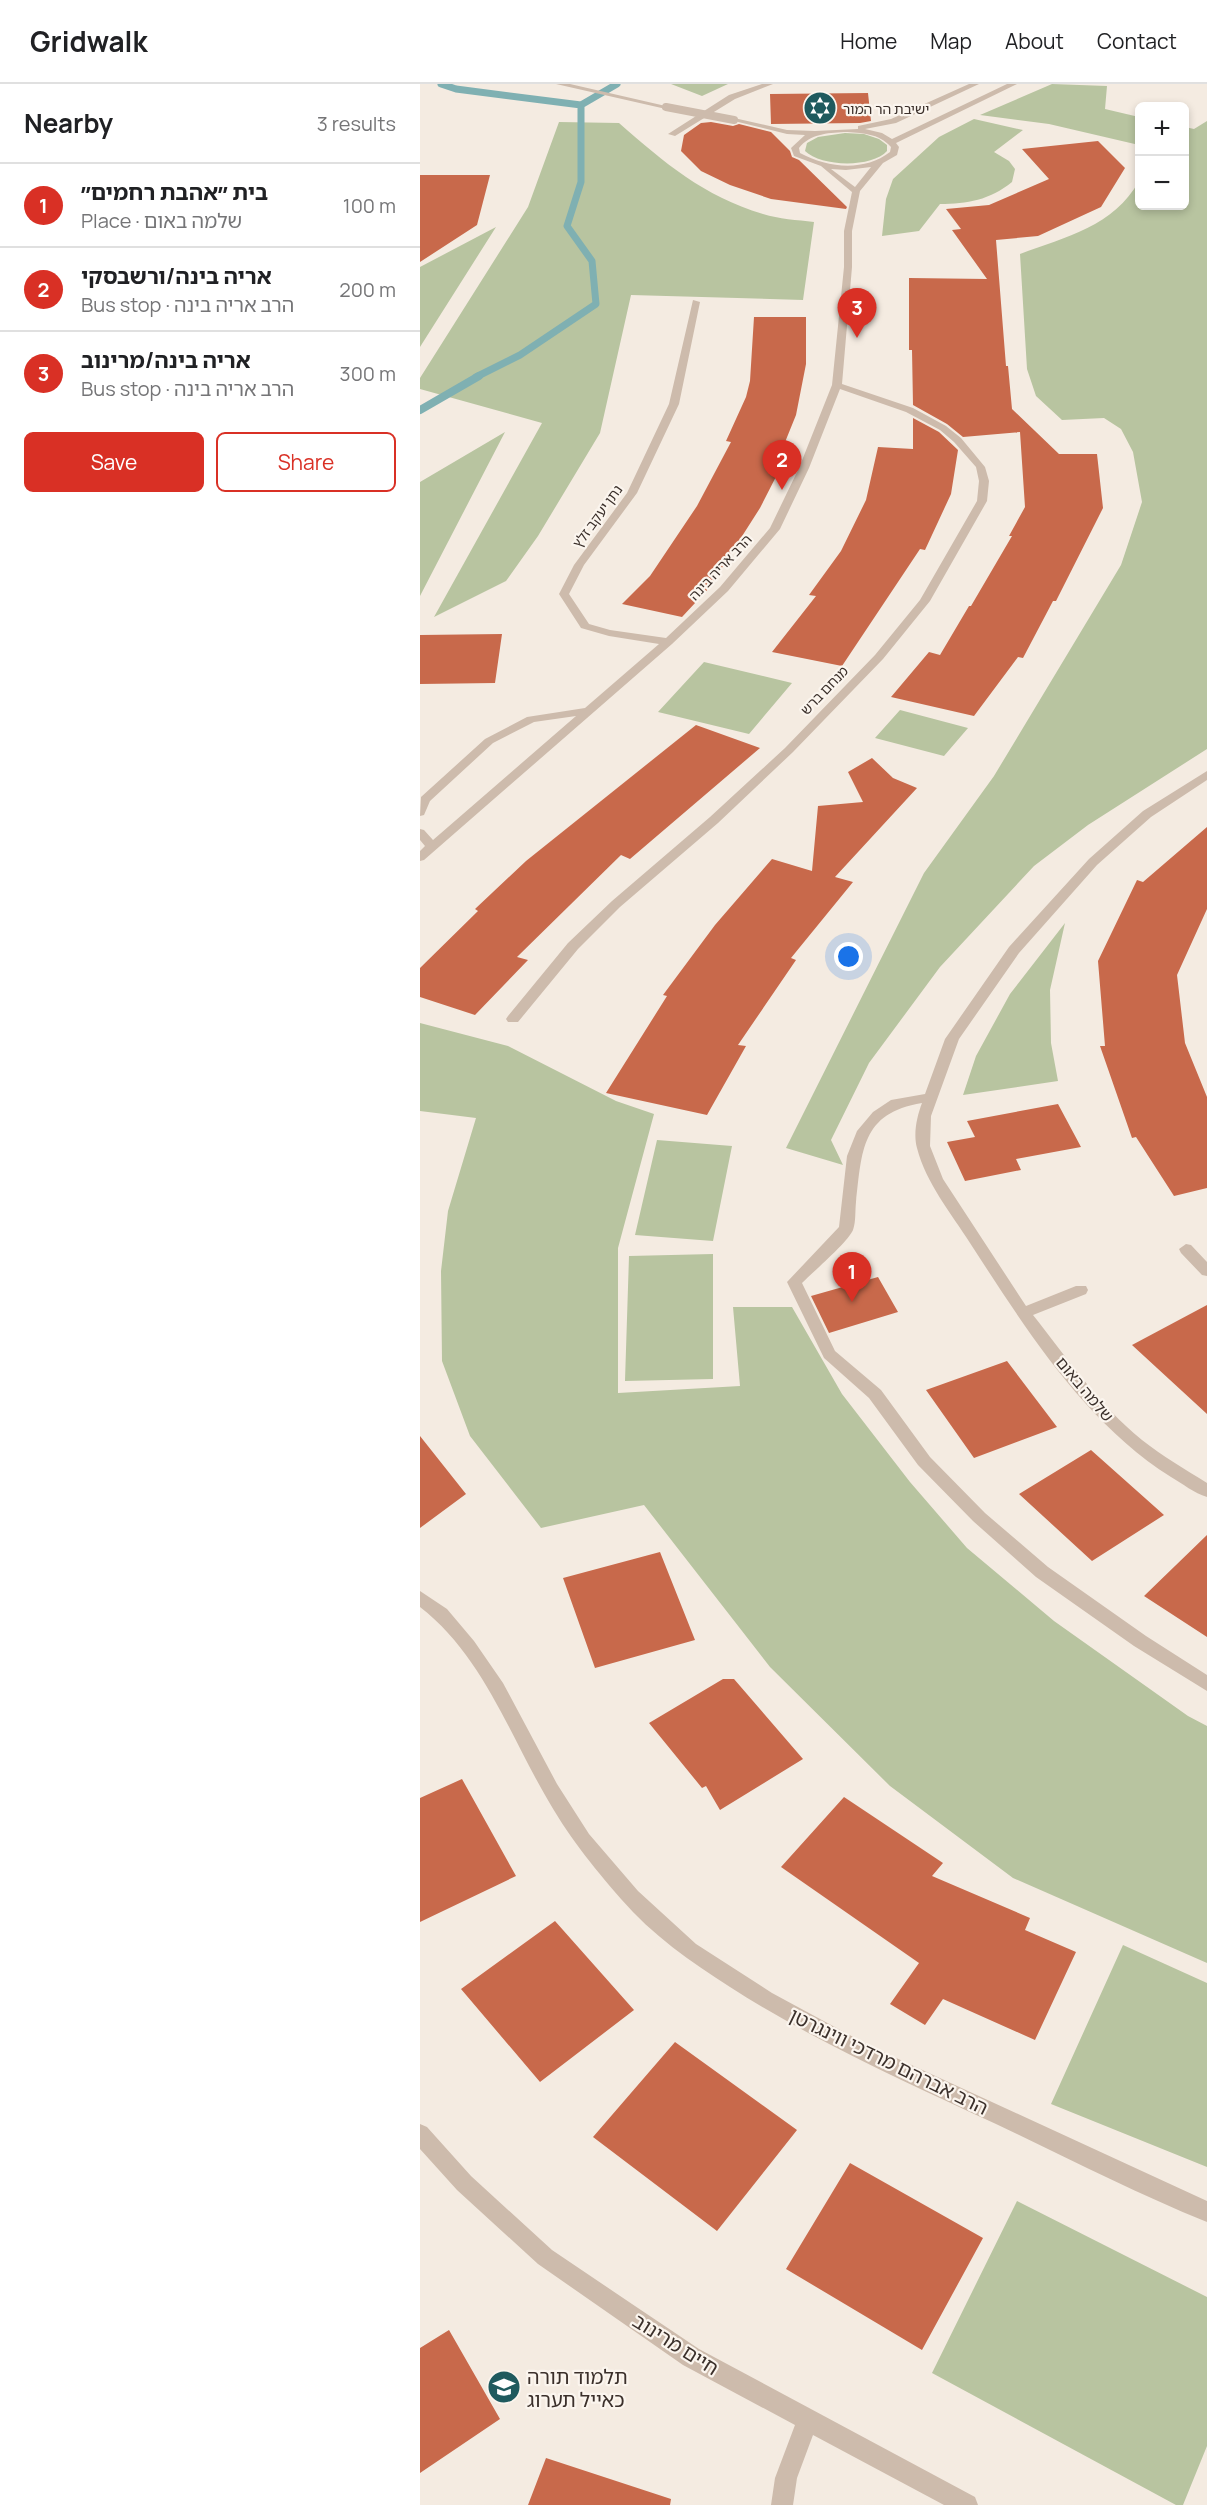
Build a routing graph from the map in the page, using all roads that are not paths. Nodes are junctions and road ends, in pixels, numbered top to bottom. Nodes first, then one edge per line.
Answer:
1 (560, 84) edge
2 (769, 84) edge
3 (975, 84) edge
4 (1013, 84) edge
5 (844, 130) junction
6 (787, 132) junction
7 (816, 133) junction
8 (672, 134) dead end
9 (799, 141) junction
10 (892, 142) junction
11 (879, 162) junction
12 (819, 164) junction
13 (856, 191) junction
14 (696, 302) dead end
15 (837, 385) junction
16 (668, 642) junction
17 (588, 711) junction
18 (1207, 775) edge
19 (420, 812) edge
20 (420, 833) edge
21 (432, 846) junction
22 (420, 857) edge
23 (513, 1019) dead end
24 (931, 1097) junction
25 (1186, 1249) dead end
26 (1207, 1271) edge
27 (1082, 1290) dead end
28 (1023, 1313) junction
29 (1207, 1491) edge
30 (420, 1598) edge
31 (1207, 1684) edge
32 (420, 2134) edge
33 (1207, 2212) edge
34 (808, 2419) junction
35 (782, 2505) edge
36 (967, 2505) edge

1 - 6 street, bridge
2 - 8 street
3 - 5 street
4 - 10 street
5 - 7 street
5 - 10 street
6 - 7 street
6 - 9 street
7 - 9 street
9 - 12 street
10 - 11 street, הרב אריה בינה
11 - 12 street
11 - 13 street, הרב אריה בינה
12 - 13 street
13 - 15 street, הרב אריה בינה
14 - 16 street, נתן יעקב זלץ
15 - 16 street, הרב אריה בינה
15 - 23 street, מנחם ברש
16 - 17 street, הרב אריה בינה
17 - 19 street
17 - 21 street, הרב אריה בינה
18 - 24 street, שלמה באום
20 - 21 street
21 - 22 street, הרב אריה בינה
24 - 28 street, שלמה באום
24 - 31 street
25 - 26 street
27 - 28 street
28 - 29 street, שלמה באום
30 - 33 street, הרב אברהם מרדכי ווינגרטן
32 - 34 street, חיים מרינוב
34 - 35 street
34 - 36 street, חיים מרינוב

